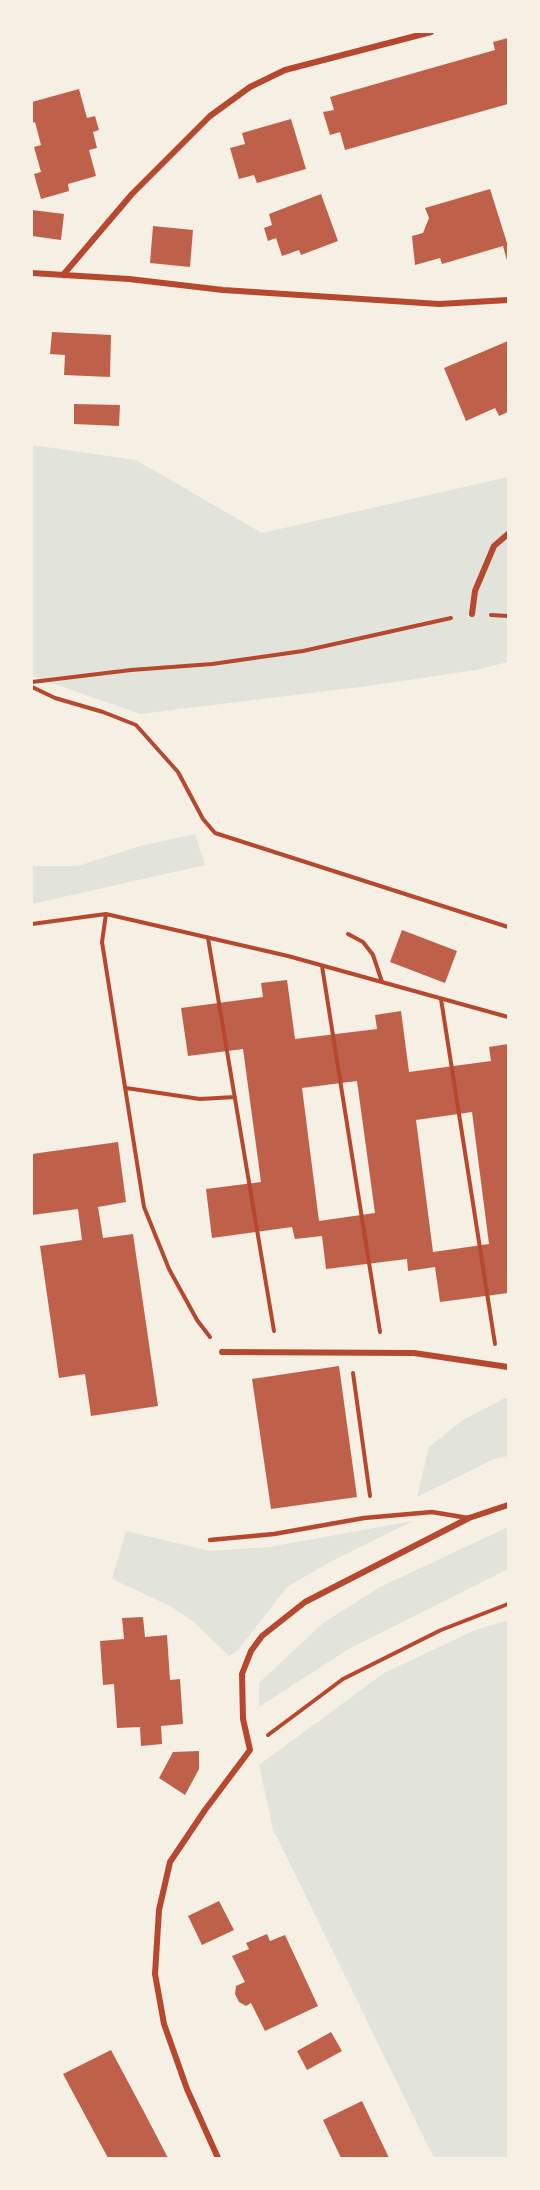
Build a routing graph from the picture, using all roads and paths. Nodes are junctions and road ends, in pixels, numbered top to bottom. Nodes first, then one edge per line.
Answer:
1 (431, 32) edge
2 (32, 273) edge
3 (63, 275) junction
4 (508, 300) edge
5 (508, 534) edge
6 (472, 614) junction
7 (508, 615) edge
8 (32, 682) edge
9 (32, 687) edge
10 (106, 914) junction
11 (32, 924) edge
12 (508, 927) edge
13 (348, 934) dead end
14 (208, 938) junction
15 (322, 966) junction
16 (382, 982) junction
17 (441, 999) junction
18 (508, 1017) edge
19 (126, 1088) junction
20 (235, 1097) junction
21 (222, 1352) joint
22 (278, 1353) junction
23 (350, 1354) junction
24 (383, 1354) junction
25 (498, 1366) junction
26 (508, 1367) edge
27 (508, 1505) edge
28 (373, 1518) junction
29 (469, 1518) junction
30 (210, 1540) dead end
31 (508, 1604) edge
32 (250, 1750) junction
33 (219, 2158) edge

1 - 3 street
2 - 3 street
3 - 4 street
5 - 6 street
6 - 7 path
6 - 8 path
9 - 12 path
10 - 11 path
10 - 14 path
10 - 19 path
13 - 16 path
14 - 15 path
14 - 20 path
15 - 16 path
15 - 24 path
16 - 17 path
17 - 18 path
17 - 25 path
19 - 20 path
19 - 21 path
20 - 22 path
21 - 22 street
22 - 23 street
23 - 24 street
23 - 28 path
24 - 25 street
25 - 26 street
27 - 29 street
28 - 29 lane
28 - 30 lane
29 - 32 street
31 - 32 path
32 - 33 street

